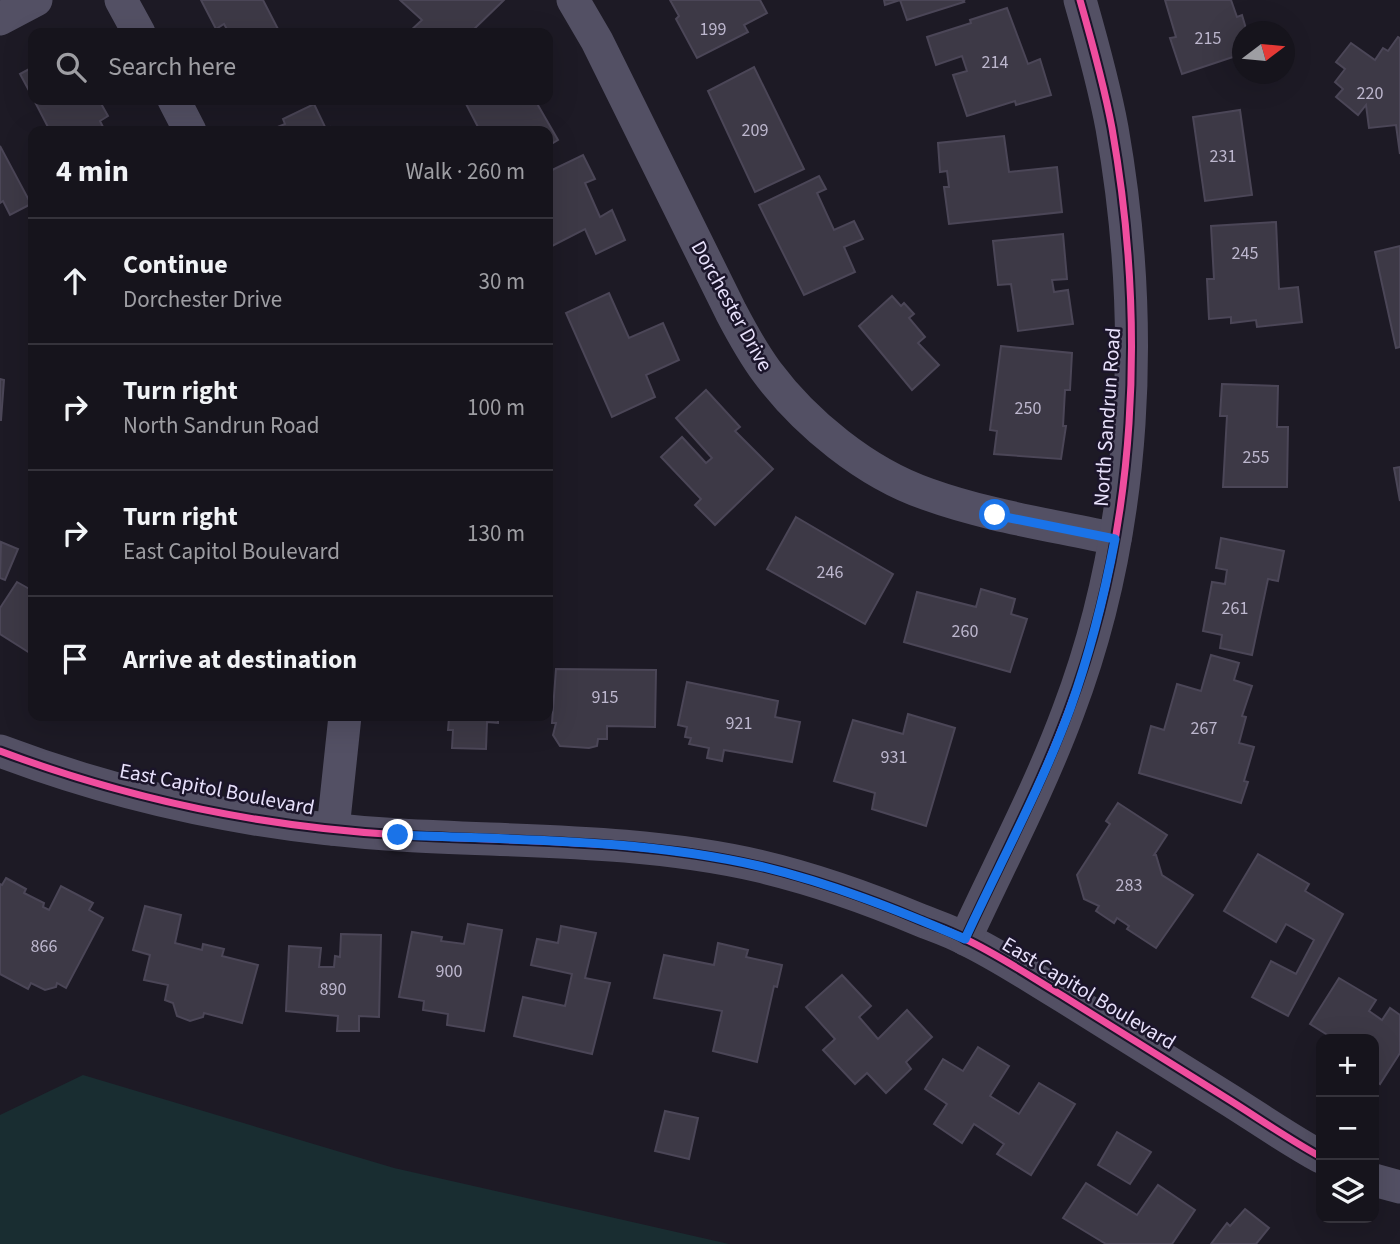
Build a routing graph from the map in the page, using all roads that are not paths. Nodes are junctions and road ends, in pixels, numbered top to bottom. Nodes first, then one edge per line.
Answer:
1 (36, 0) edge
2 (121, 0) edge
3 (573, 0) edge
4 (1080, 0) edge
5 (0, 19) edge
6 (136, 28) edge
7 (177, 105) edge
8 (187, 126) edge
9 (1115, 539) junction
10 (344, 721) edge
11 (0, 751) edge
12 (333, 829) junction
13 (965, 939) junction
14 (1316, 1154) edge
15 (1379, 1181) edge
16 (1400, 1187) edge

1 - 5 street
2 - 6 street
3 - 9 street, Dorchester Drive
4 - 9 street, North Sandrun Road
7 - 8 street
9 - 13 street, North Sandrun Road
10 - 12 street
11 - 12 street, East Capitol Boulevard
12 - 13 street, East Capitol Boulevard
13 - 14 street, East Capitol Boulevard
15 - 16 street

